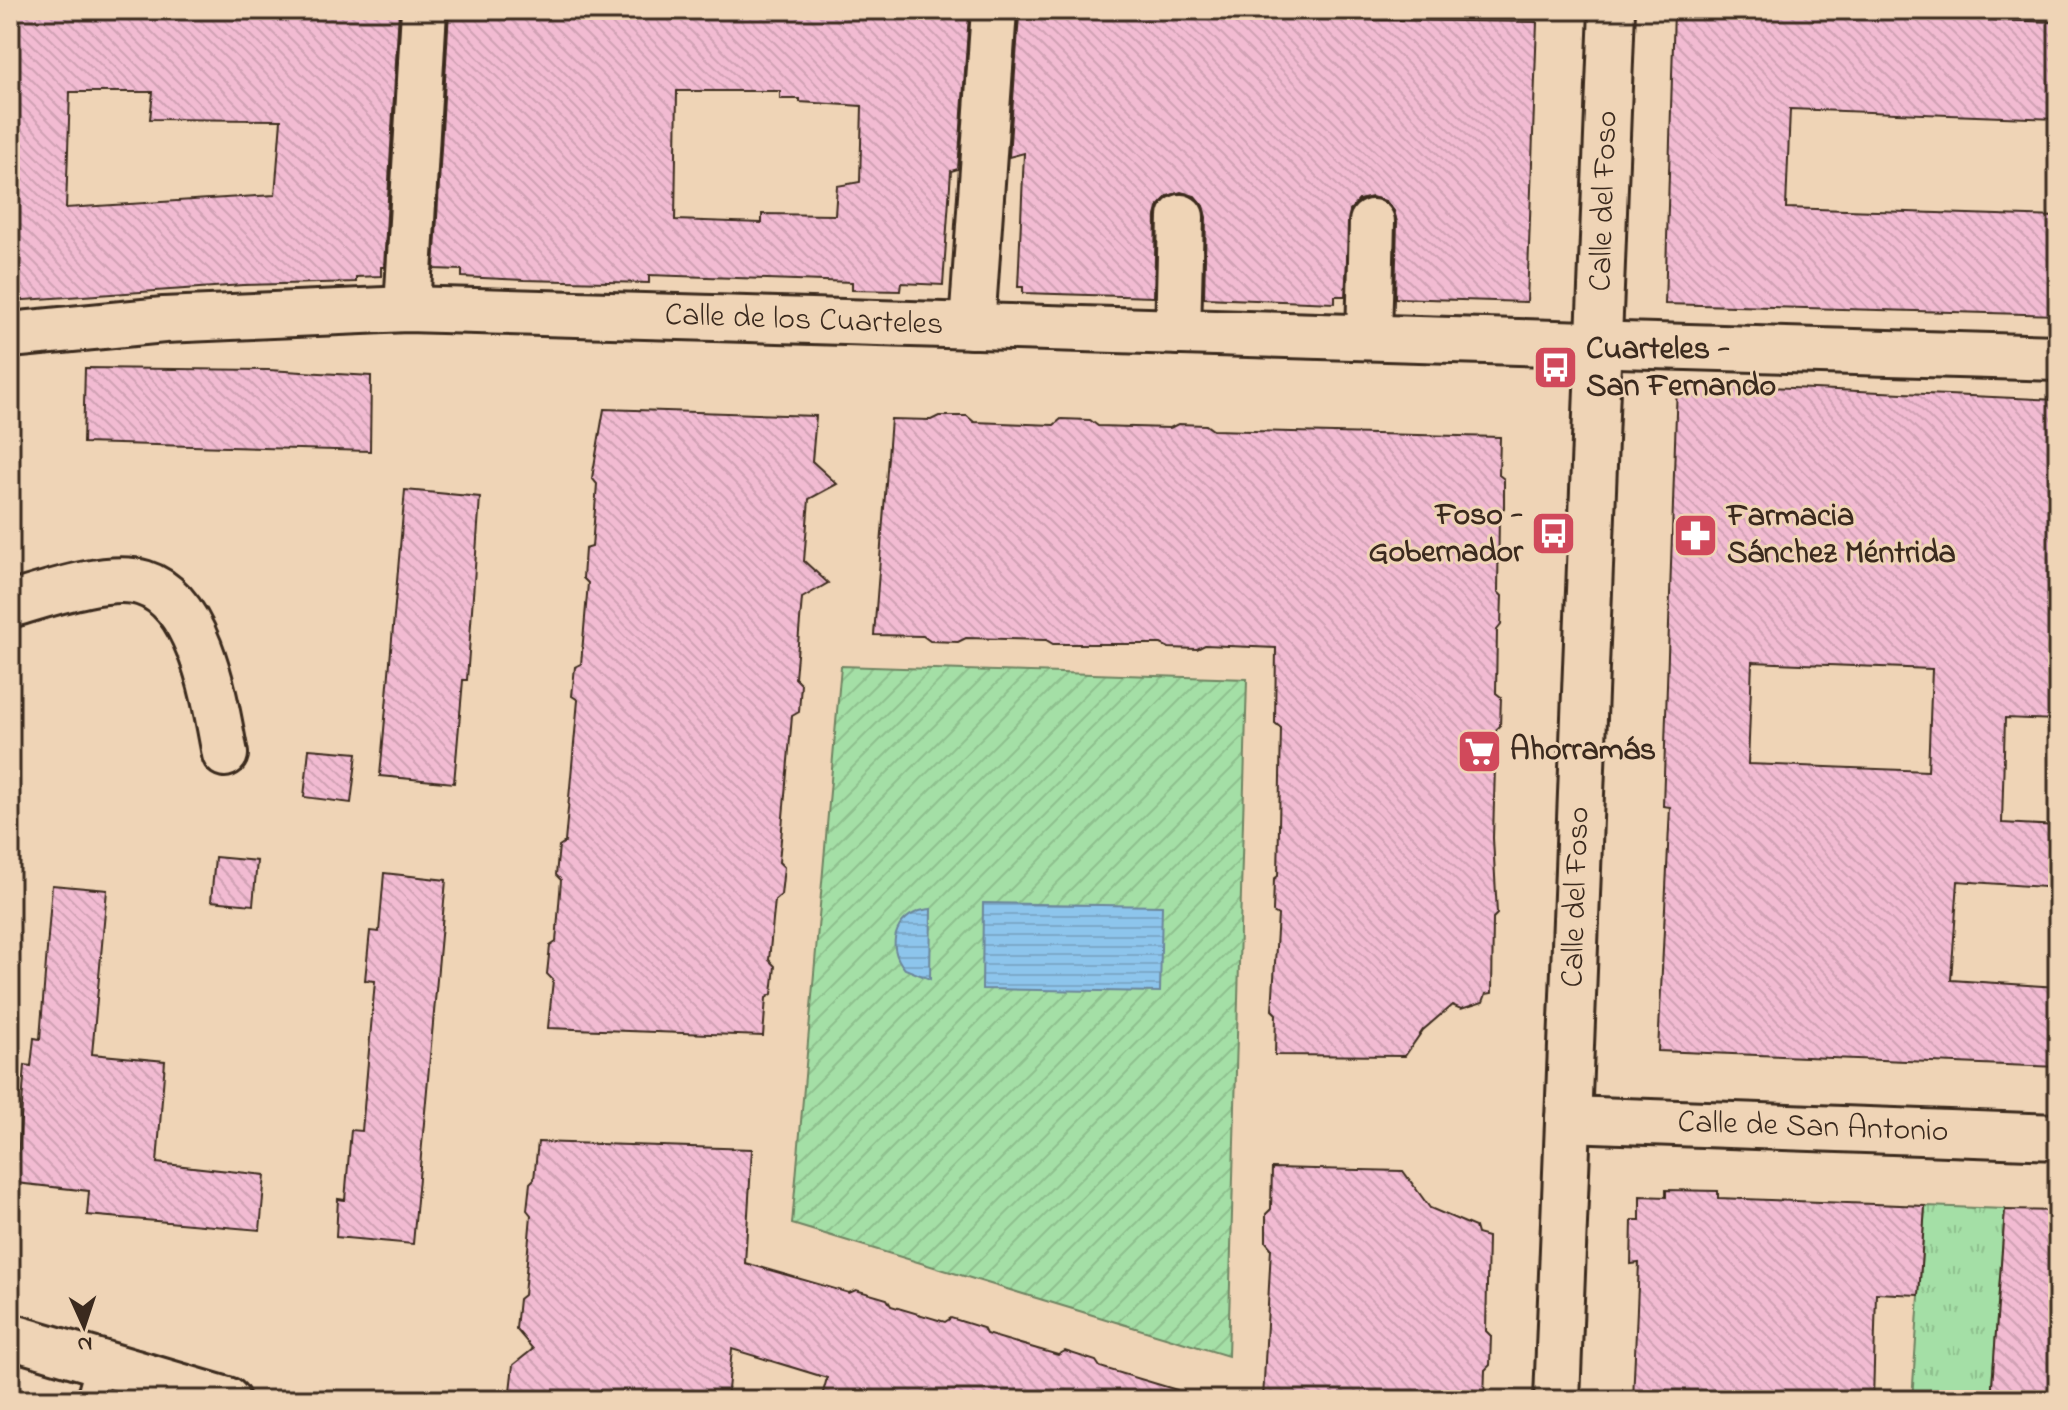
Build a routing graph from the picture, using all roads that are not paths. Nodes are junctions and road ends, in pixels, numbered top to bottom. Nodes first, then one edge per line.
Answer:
1 (424, 10) edge
2 (994, 10) edge
3 (1612, 10) edge
4 (1181, 217) dead end
5 (1372, 222) dead end
6 (407, 309) junction
7 (972, 326) junction
8 (1178, 332) junction
9 (10, 335) edge
10 (1369, 337) junction
11 (1599, 344) junction
12 (2058, 358) edge
13 (10, 605) edge
14 (225, 754) dead end
15 (1568, 1119) junction
16 (2058, 1137) edge
17 (10, 1336) edge
18 (96, 1381) edge
19 (227, 1400) edge
20 (1557, 1400) edge

1 - 6 street
2 - 7 street
3 - 11 street, Calle del Foso
4 - 8 street
5 - 10 street
6 - 7 street, Calle de los Cuarteles
6 - 9 street, Calle de los Cuarteles
7 - 8 street, Calle de los Cuarteles
8 - 10 street, Calle de los Cuarteles
10 - 11 street, Calle de los Cuarteles
11 - 12 street, Calle de los Cuarteles
11 - 15 street, Calle del Foso
13 - 14 street
15 - 16 street, Calle de San Antonio
15 - 20 street, Calle del Foso
17 - 18 street
18 - 19 street

